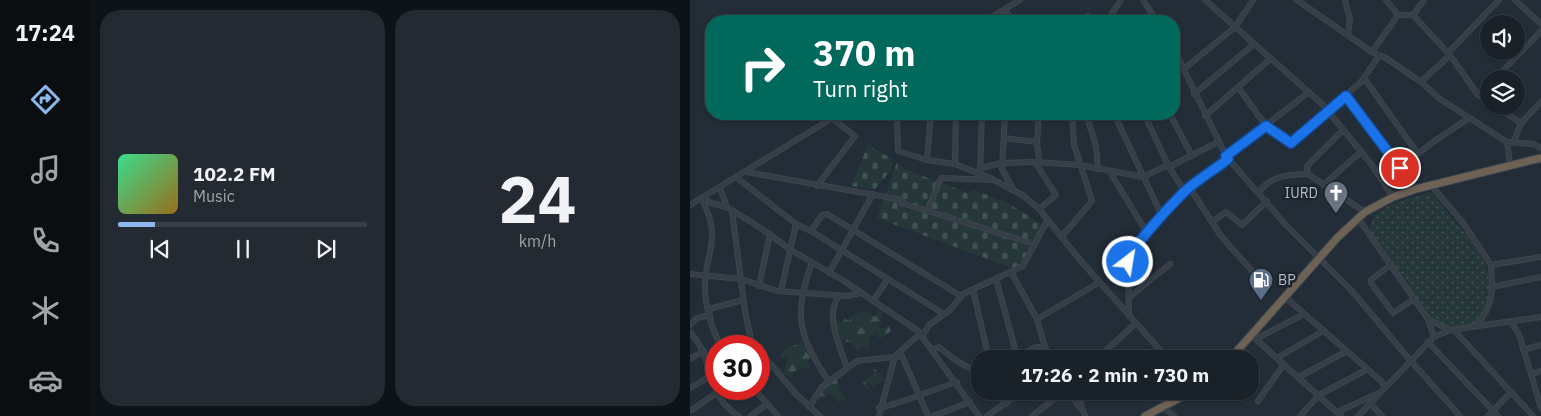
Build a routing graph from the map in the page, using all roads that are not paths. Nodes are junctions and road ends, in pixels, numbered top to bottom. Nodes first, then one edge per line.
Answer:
1 (1020, 0) edge
2 (1121, 0) edge
3 (1143, 0) edge
4 (1205, 0) edge
5 (1297, 0) edge
6 (1345, 0) edge
7 (1386, 0) edge
8 (1424, 0) edge
9 (1499, 0) edge
10 (1515, 0) edge
11 (1250, 1) edge
12 (1005, 9) junction
13 (995, 15) edge
14 (1008, 15) edge
15 (1111, 15) edge
16 (1153, 15) edge
17 (1398, 15) junction
18 (1413, 15) junction
19 (1541, 24) edge
20 (1235, 27) junction
21 (1541, 31) edge
22 (1348, 35) junction
23 (1253, 44) junction
24 (1372, 52) junction
25 (1449, 54) junction
26 (1379, 56) junction
27 (1270, 58) junction
28 (1180, 61) edge
29 (1184, 69) junction
30 (1504, 70) edge
31 (1364, 78) junction
32 (1421, 82) junction
33 (1238, 87) junction
34 (1309, 92) junction
35 (1194, 94) junction
36 (1478, 95) edge
37 (1346, 96) junction
38 (1541, 102) edge
39 (1328, 110) junction
40 (1508, 115) edge
41 (1205, 116) junction
42 (1470, 118) junction
43 (829, 120) edge
44 (835, 120) edge
45 (897, 120) edge
46 (930, 120) edge
47 (956, 120) edge
48 (982, 120) edge
49 (1005, 120) edge
50 (1039, 120) edge
51 (1072, 120) edge
52 (1088, 120) edge
53 (1117, 120) edge
54 (1147, 120) edge
55 (1173, 120) edge
56 (1521, 124) junction
57 (1266, 126) junction
58 (1343, 130) junction
59 (1004, 138) junction
60 (1514, 141) junction
61 (1037, 142) junction
62 (1218, 142) junction
63 (1507, 142) junction
64 (1541, 148) edge
65 (1361, 152) junction
66 (1418, 154) junction
67 (1192, 156) junction
68 (1227, 157) junction
69 (1541, 158) edge
70 (927, 160) junction
71 (1037, 162) junction
72 (1003, 163) junction
73 (955, 164) junction
74 (1510, 164) junction
75 (1080, 165) junction
76 (1168, 166) junction
77 (980, 168) junction
78 (1400, 168) junction
79 (1098, 169) junction
80 (747, 172) junction
81 (1110, 172) junction
82 (1308, 174) junction
83 (980, 176) junction
84 (1143, 177) junction
85 (737, 178) junction
86 (993, 180) junction
87 (1323, 185) junction
88 (1431, 185) junction
89 (817, 186) junction
90 (720, 188) junction
91 (1190, 188) junction
92 (1416, 189) junction
93 (1014, 191) junction
94 (1184, 192) junction
95 (1259, 192) junction
96 (873, 194) junction
97 (1393, 197) junction
98 (703, 198) junction
99 (1267, 201) junction
100 (690, 205) edge
101 (727, 207) junction
102 (1039, 209) junction
103 (732, 211) junction
104 (928, 212) junction
105 (1365, 212) junction
106 (1162, 216) junction
107 (1358, 218) junction
108 (1047, 221) junction
109 (1212, 222) junction
110 (796, 224) junction
111 (853, 229) junction
112 (811, 231) junction
113 (1147, 233) junction
114 (770, 234) junction
115 (1062, 236) junction
116 (1028, 242) dead end
117 (791, 250) junction
118 (841, 251) junction
119 (1321, 257) junction
120 (1541, 257) edge
121 (812, 262) junction
122 (1170, 264) dead end
123 (1390, 265) junction
124 (1491, 265) junction
125 (1012, 272) junction
126 (1252, 272) dead end
127 (829, 273) junction
128 (690, 275) edge
129 (706, 276) junction
130 (1541, 277) edge
131 (742, 279) junction
132 (888, 279) junction
133 (996, 279) junction
134 (1100, 282) junction
135 (759, 286) junction
136 (1492, 286) junction
137 (973, 290) junction
138 (781, 291) junction
139 (804, 291) junction
140 (861, 293) junction
141 (839, 296) junction
142 (961, 296) junction
143 (1131, 296) junction
144 (1285, 297) junction
145 (1414, 299) junction
146 (743, 300) junction
147 (873, 301) junction
148 (710, 312) junction
149 (944, 314) junction
150 (1304, 314) junction
151 (1129, 316) junction
152 (1484, 317) junction
153 (1541, 317) edge
154 (1428, 318) junction
155 (1037, 319) junction
156 (1511, 322) junction
157 (1136, 323) junction
158 (1490, 324) junction
159 (690, 325) edge
160 (1475, 326) junction
161 (1452, 330) junction
162 (1323, 331) junction
163 (690, 332) edge
164 (922, 334) junction
165 (717, 335) edge
166 (749, 335) edge
167 (1253, 337) junction
168 (1434, 337) junction
169 (1428, 342) junction
170 (1541, 346) edge
171 (1045, 348) joint
172 (933, 349) junction
173 (987, 350) edge
174 (1012, 350) edge
175 (1030, 350) edge
176 (1104, 350) edge
177 (1160, 350) edge
178 (1239, 350) edge
179 (1523, 350) junction
180 (704, 352) joint
181 (1346, 352) junction
182 (895, 356) junction
183 (1277, 358) junction
184 (690, 359) edge
185 (1410, 360) junction
186 (770, 363) edge
187 (1284, 364) junction
188 (848, 368) junction
189 (971, 368) edge
190 (1366, 370) junction
191 (1541, 371) edge
192 (1531, 374) junction
193 (1299, 377) junction
194 (705, 379) edge
195 (1381, 381) junction
196 (1390, 381) junction
197 (829, 382) junction
198 (957, 382) junction
199 (1384, 387) junction
200 (690, 388) edge
201 (1380, 392) junction
202 (1511, 392) junction
203 (918, 394) junction
204 (1319, 396) junction
205 (705, 399) edge
206 (1540, 399) edge
207 (722, 400) edge
208 (764, 400) edge
209 (1003, 400) edge
210 (1011, 400) edge
211 (1054, 400) edge
212 (1074, 400) edge
213 (1081, 400) edge
214 (1176, 400) edge
215 (1258, 401) dead end
216 (970, 402) junction
217 (1370, 403) junction
218 (767, 404) junction
219 (1006, 404) junction
220 (809, 407) junction
221 (1163, 407) junction
222 (880, 408) junction
223 (1541, 408) edge
224 (691, 409) edge
225 (1082, 410) junction
226 (1493, 411) junction
227 (1339, 414) edge
228 (696, 416) edge
229 (739, 416) edge
230 (751, 416) edge
231 (778, 416) edge
232 (820, 416) edge
233 (879, 416) edge
234 (928, 416) edge
235 (933, 416) edge
236 (979, 416) edge
237 (987, 416) edge
238 (1032, 416) edge
239 (1085, 416) edge
240 (1145, 416) edge
241 (1174, 416) edge
242 (1300, 416) edge
243 (1358, 416) edge
244 (1382, 416) edge
245 (1460, 416) edge
246 (1488, 416) edge
247 (1498, 416) edge
248 (1533, 416) edge

1 - 12 street
2 - 15 street
3 - 16 street
4 - 20 street
5 - 22 street
6 - 22 street
7 - 17 street
8 - 18 street
9 - 25 street
10 - 19 street
11 - 20 street
12 - 13 street
12 - 14 street
17 - 18 street
17 - 24 street
18 - 25 street
20 - 23 street
20 - 29 street
21 - 30 street
22 - 24 street
23 - 27 street
23 - 35 street
24 - 26 street
25 - 32 street
25 - 36 street
26 - 31 street
26 - 32 street
27 - 33 street
27 - 34 street
28 - 29 street
29 - 35 street
31 - 37 street
31 - 66 street
32 - 42 street
33 - 41 street
33 - 57 street
34 - 39 street
34 - 57 street
35 - 41 street
37 - 39 street
37 - 78 street
38 - 56 street
39 - 57 street
39 - 58 street
40 - 56 street
41 - 62 street
42 - 63 street
42 - 66 street
43 - 80 street
44 - 89 street
45 - 70 street
46 - 70 street
47 - 73 street
48 - 77 street
49 - 59 street
50 - 61 street
51 - 75 street
52 - 79 street
53 - 84 street
54 - 76 street
55 - 67 street
56 - 60 street
57 - 68 street
58 - 65 street
58 - 82 street
59 - 61 street
59 - 72 street
60 - 63 street
60 - 64 street
61 - 71 street
62 - 67 street
62 - 68 street
63 - 74 street
65 - 87 street
65 - 97 street
66 - 78 street
67 - 76 street
68 - 91 street
68 - 95 street
69 - 74 highway
70 - 73 street
71 - 72 street
71 - 75 street
71 - 102 street
72 - 77 street
72 - 93 street
73 - 83 street
74 - 88 highway
75 - 79 street
75 - 115 street
76 - 84 street
76 - 94 street
77 - 83 street
78 - 92 street
79 - 81 street
80 - 85 street
80 - 89 street
81 - 84 street
81 - 113 street
82 - 87 street
82 - 95 street
83 - 86 street
84 - 106 street
85 - 90 street
85 - 110 street
86 - 93 street
86 - 104 street
87 - 105 street
88 - 92 highway
88 - 124 street
89 - 96 street
90 - 98 street
90 - 101 street
91 - 94 street
91 - 109 street
92 - 97 highway
93 - 102 street
94 - 106 street
95 - 99 street
96 - 104 street
96 - 111 street
97 - 105 highway
98 - 100 street
98 - 101 street
98 - 129 street
99 - 109 street
99 - 119 street
101 - 103 street
102 - 108 street
103 - 114 street
103 - 131 street
104 - 116 street
105 - 107 highway
106 - 113 street
107 - 119 highway
107 - 123 street
108 - 115 street
108 - 125 street
109 - 126 street
110 - 112 street
110 - 117 street
111 - 112 street
111 - 118 street
111 - 142 street
112 - 118 street
113 - 143 street
114 - 117 street
114 - 135 street
115 - 134 street
117 - 121 street
117 - 138 street
118 - 127 street
118 - 132 street
119 - 144 highway
119 - 185 street
120 - 124 street
121 - 127 street
121 - 139 street
122 - 143 street
123 - 145 street
123 - 145 street
124 - 136 street
125 - 133 street
125 - 155 street
127 - 140 street
128 - 129 street
129 - 131 street
129 - 148 street
130 - 136 street
131 - 135 street
131 - 146 street
132 - 147 street
132 - 149 street
133 - 137 street
133 - 174 street
134 - 151 street
134 - 155 street
135 - 138 street
136 - 152 street
137 - 142 street
137 - 173 street
138 - 139 street
139 - 141 street
139 - 197 street
140 - 141 street
140 - 147 street
141 - 188 street
142 - 149 street
143 - 151 street
144 - 150 street
144 - 167 highway
145 - 154 street
146 - 148 street
146 - 166 street
147 - 164 street
148 - 159 street
148 - 165 street
149 - 164 street
150 - 162 street
150 - 167 street
151 - 157 street
152 - 158 street
152 - 160 street
153 - 156 street
154 - 161 street
154 - 168 street
155 - 171 street
156 - 158 street
156 - 179 street
157 - 176 street
157 - 177 street
158 - 160 street
160 - 161 street
161 - 168 street
161 - 202 street
162 - 181 street
162 - 183 street
163 - 180 street
164 - 172 street
164 - 182 street
167 - 178 highway
167 - 183 street
168 - 169 street
169 - 185 street
169 - 226 street
170 - 179 street
171 - 175 street
172 - 189 street
172 - 198 street
179 - 192 street
180 - 184 street
181 - 190 street
181 - 193 street
182 - 188 street
182 - 203 street
182 - 222 street
183 - 187 street
185 - 196 street
185 - 245 street
186 - 220 street
187 - 193 street
187 - 215 street
188 - 197 street
190 - 195 street
190 - 204 street
191 - 192 street
192 - 206 street
193 - 204 street
194 - 200 street
195 - 196 street
195 - 199 street
196 - 199 street
197 - 220 street
198 - 203 street
198 - 216 street
199 - 201 street
201 - 217 street
201 - 227 street
202 - 226 street
202 - 248 street
203 - 222 street
203 - 234 street
204 - 227 street
204 - 242 street
205 - 224 street
206 - 223 street
207 - 229 street
208 - 218 street
209 - 219 street
210 - 219 street
211 - 238 street
212 - 225 street
213 - 225 street
214 - 221 highway
216 - 235 street
216 - 236 street
217 - 243 street
217 - 244 street
218 - 230 street
218 - 231 street
219 - 237 street
220 - 232 street
221 - 240 highway
221 - 241 street
222 - 233 street
224 - 228 street
225 - 239 street
226 - 246 street
226 - 247 street

